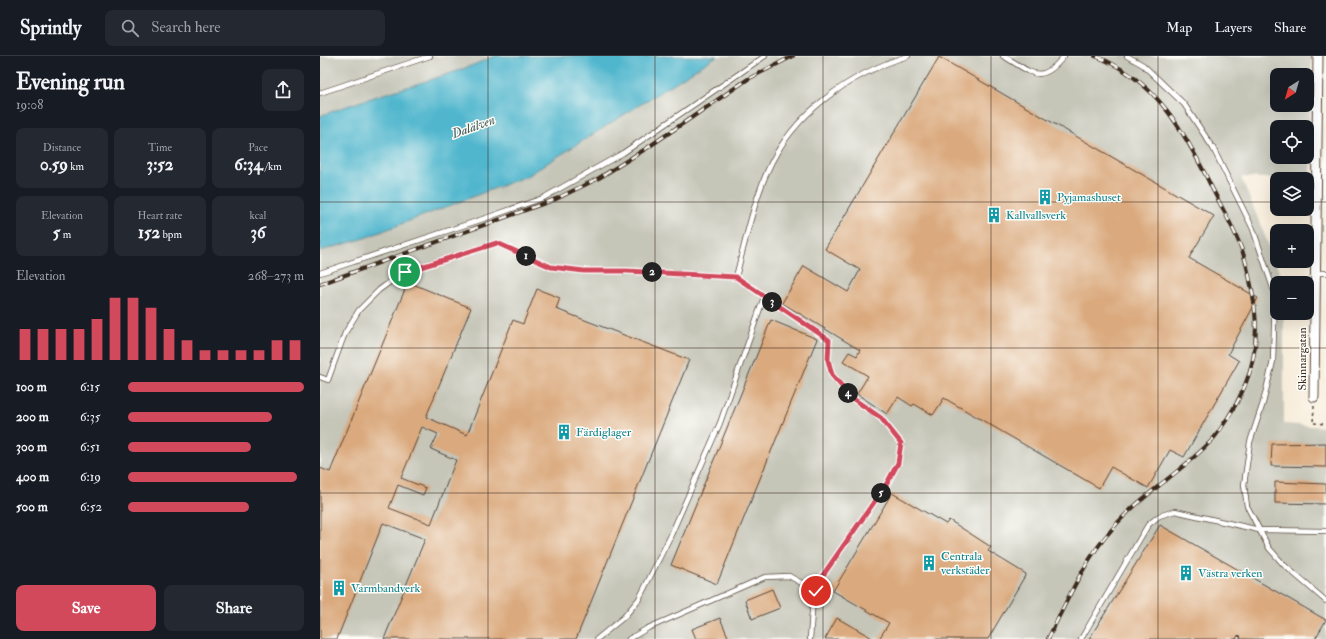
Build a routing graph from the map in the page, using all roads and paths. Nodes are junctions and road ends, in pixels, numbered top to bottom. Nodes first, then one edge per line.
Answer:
1 (430, 56) edge
2 (765, 56) edge
3 (908, 56) edge
4 (1003, 56) edge
5 (1064, 56) edge
6 (1127, 56) edge
7 (1318, 56) edge
8 (320, 93) edge
9 (320, 273) edge
10 (1314, 273) junction
11 (1326, 273) edge
12 (736, 277) junction
13 (764, 297) junction
14 (320, 377) edge
15 (1314, 397) joint
16 (1326, 424) edge
17 (1259, 530) junction
18 (1326, 531) edge
19 (816, 591) junction
20 (1326, 601) edge
21 (596, 639) edge
22 (629, 639) edge
23 (810, 639) edge
24 (1081, 639) edge

1 - 8 lane
2 - 9 lane
3 - 12 lane
4 - 5 lane
6 - 17 lane
7 - 10 street, Skinnargatan
10 - 11 lane
10 - 15 street, Skinnargatan
12 - 13 lane
12 - 14 lane
13 - 19 lane
13 - 21 lane
15 - 16 path
17 - 18 lane
17 - 20 lane
17 - 24 lane
19 - 22 lane
19 - 23 lane

